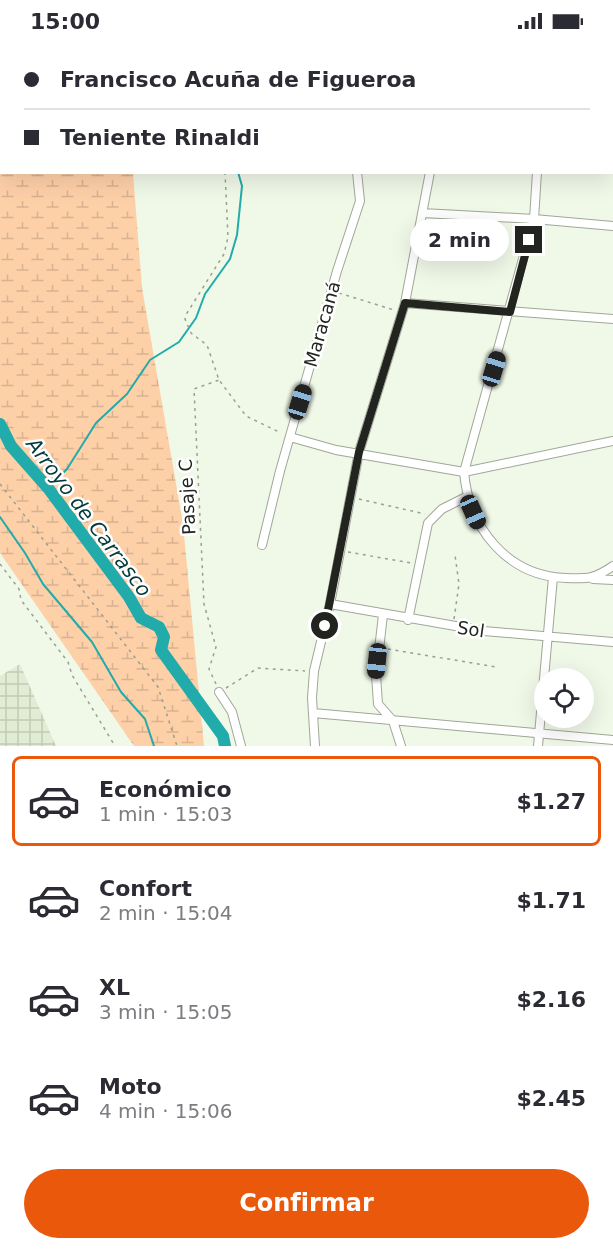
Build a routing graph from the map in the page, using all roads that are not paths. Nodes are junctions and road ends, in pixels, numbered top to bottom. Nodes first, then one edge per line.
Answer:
1 (357, 174) edge
2 (430, 174) edge
3 (537, 174) edge
4 (422, 213) junction
5 (534, 219) junction
6 (613, 226) edge
7 (405, 303) junction
8 (510, 312) junction
9 (613, 320) edge
10 (290, 437) junction
11 (613, 441) edge
12 (359, 452) junction
13 (464, 472) junction
14 (466, 497) junction
15 (262, 545) dead end
16 (613, 566) edge
17 (553, 577) junction
18 (592, 579) junction
19 (613, 580) edge
20 (330, 604) junction
21 (383, 615) junction
22 (408, 620) junction
23 (547, 636) junction
24 (613, 642) edge
25 (219, 692) road end
26 (313, 713) junction
27 (393, 721) junction
28 (539, 733) junction
29 (613, 740) edge
30 (241, 746) edge
31 (315, 746) edge
32 (401, 746) edge
33 (538, 746) edge

1 - 10 street, Maracaná
2 - 4 street
3 - 5 street
4 - 5 street
4 - 7 street
5 - 6 street
5 - 8 street
7 - 8 street
7 - 12 street
8 - 9 street
8 - 13 street
10 - 12 street
10 - 15 street, Maracaná
11 - 13 street
12 - 13 street
12 - 20 street
13 - 14 street
14 - 17 street
14 - 22 street
16 - 18 street
17 - 18 street
17 - 23 street
18 - 19 street
20 - 21 street, Sol
20 - 26 street
21 - 22 street, Sol
21 - 27 street
22 - 23 street, Sol
23 - 24 street, Sol
23 - 28 street
25 - 30 street
26 - 27 street
26 - 31 street
27 - 28 street
27 - 32 street
28 - 29 street
28 - 33 street

